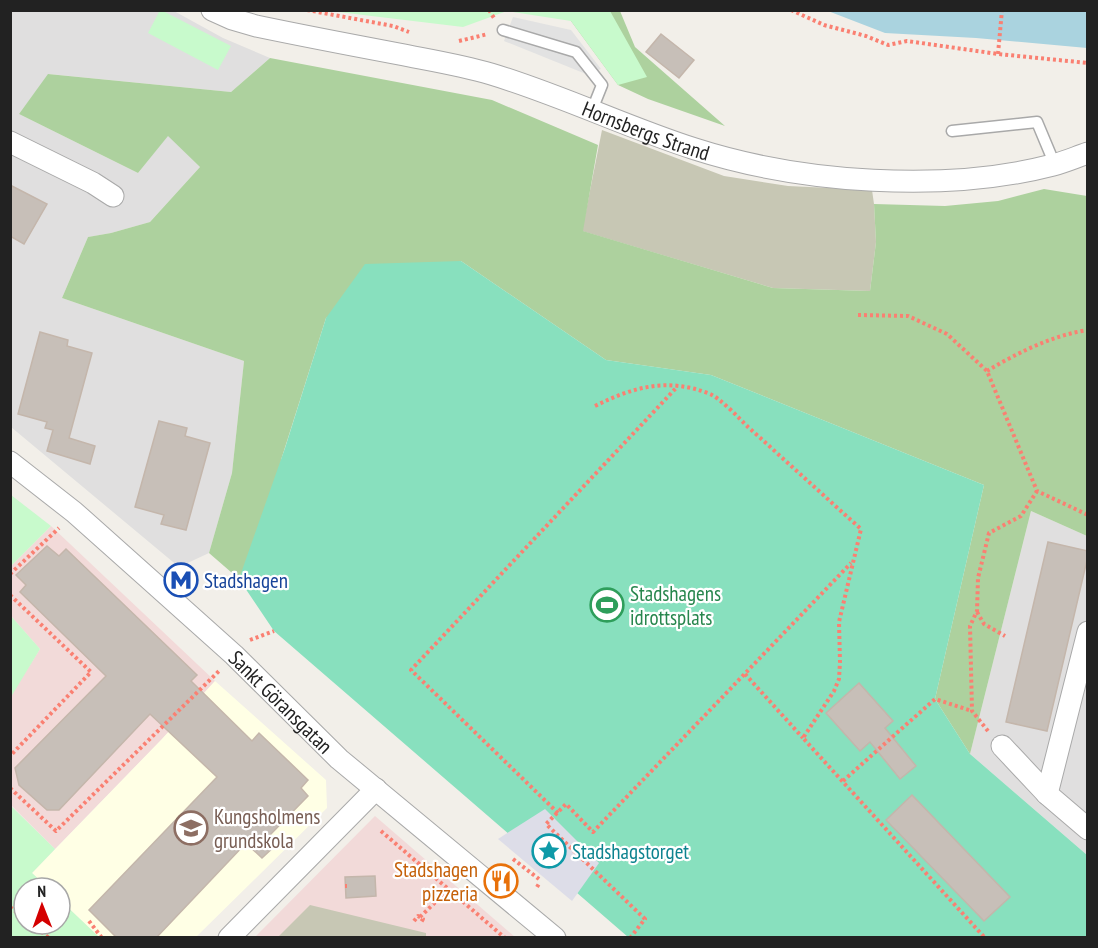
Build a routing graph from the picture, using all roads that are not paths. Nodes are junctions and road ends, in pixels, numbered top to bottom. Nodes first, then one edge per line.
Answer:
1 (212, 10) edge
2 (503, 30) dead end
3 (592, 110) junction
4 (952, 131) dead end
5 (10, 142) edge
6 (1088, 153) edge
7 (1055, 165) junction
8 (113, 196) dead end
9 (10, 462) edge
10 (1088, 632) edge
11 (1002, 747) road end
12 (376, 789) junction
13 (1047, 794) junction
14 (1088, 829) edge
15 (229, 938) edge
16 (555, 938) edge

1 - 3 street, Hornsbergs Strand
2 - 3 lane
3 - 7 street, Hornsbergs Strand
4 - 7 lane
5 - 8 street
6 - 7 street, Hornsbergs Strand
9 - 12 street, Sankt Göransgatan
10 - 13 street
11 - 13 street
12 - 15 street
12 - 16 street, Sankt Göransgatan
13 - 14 street

